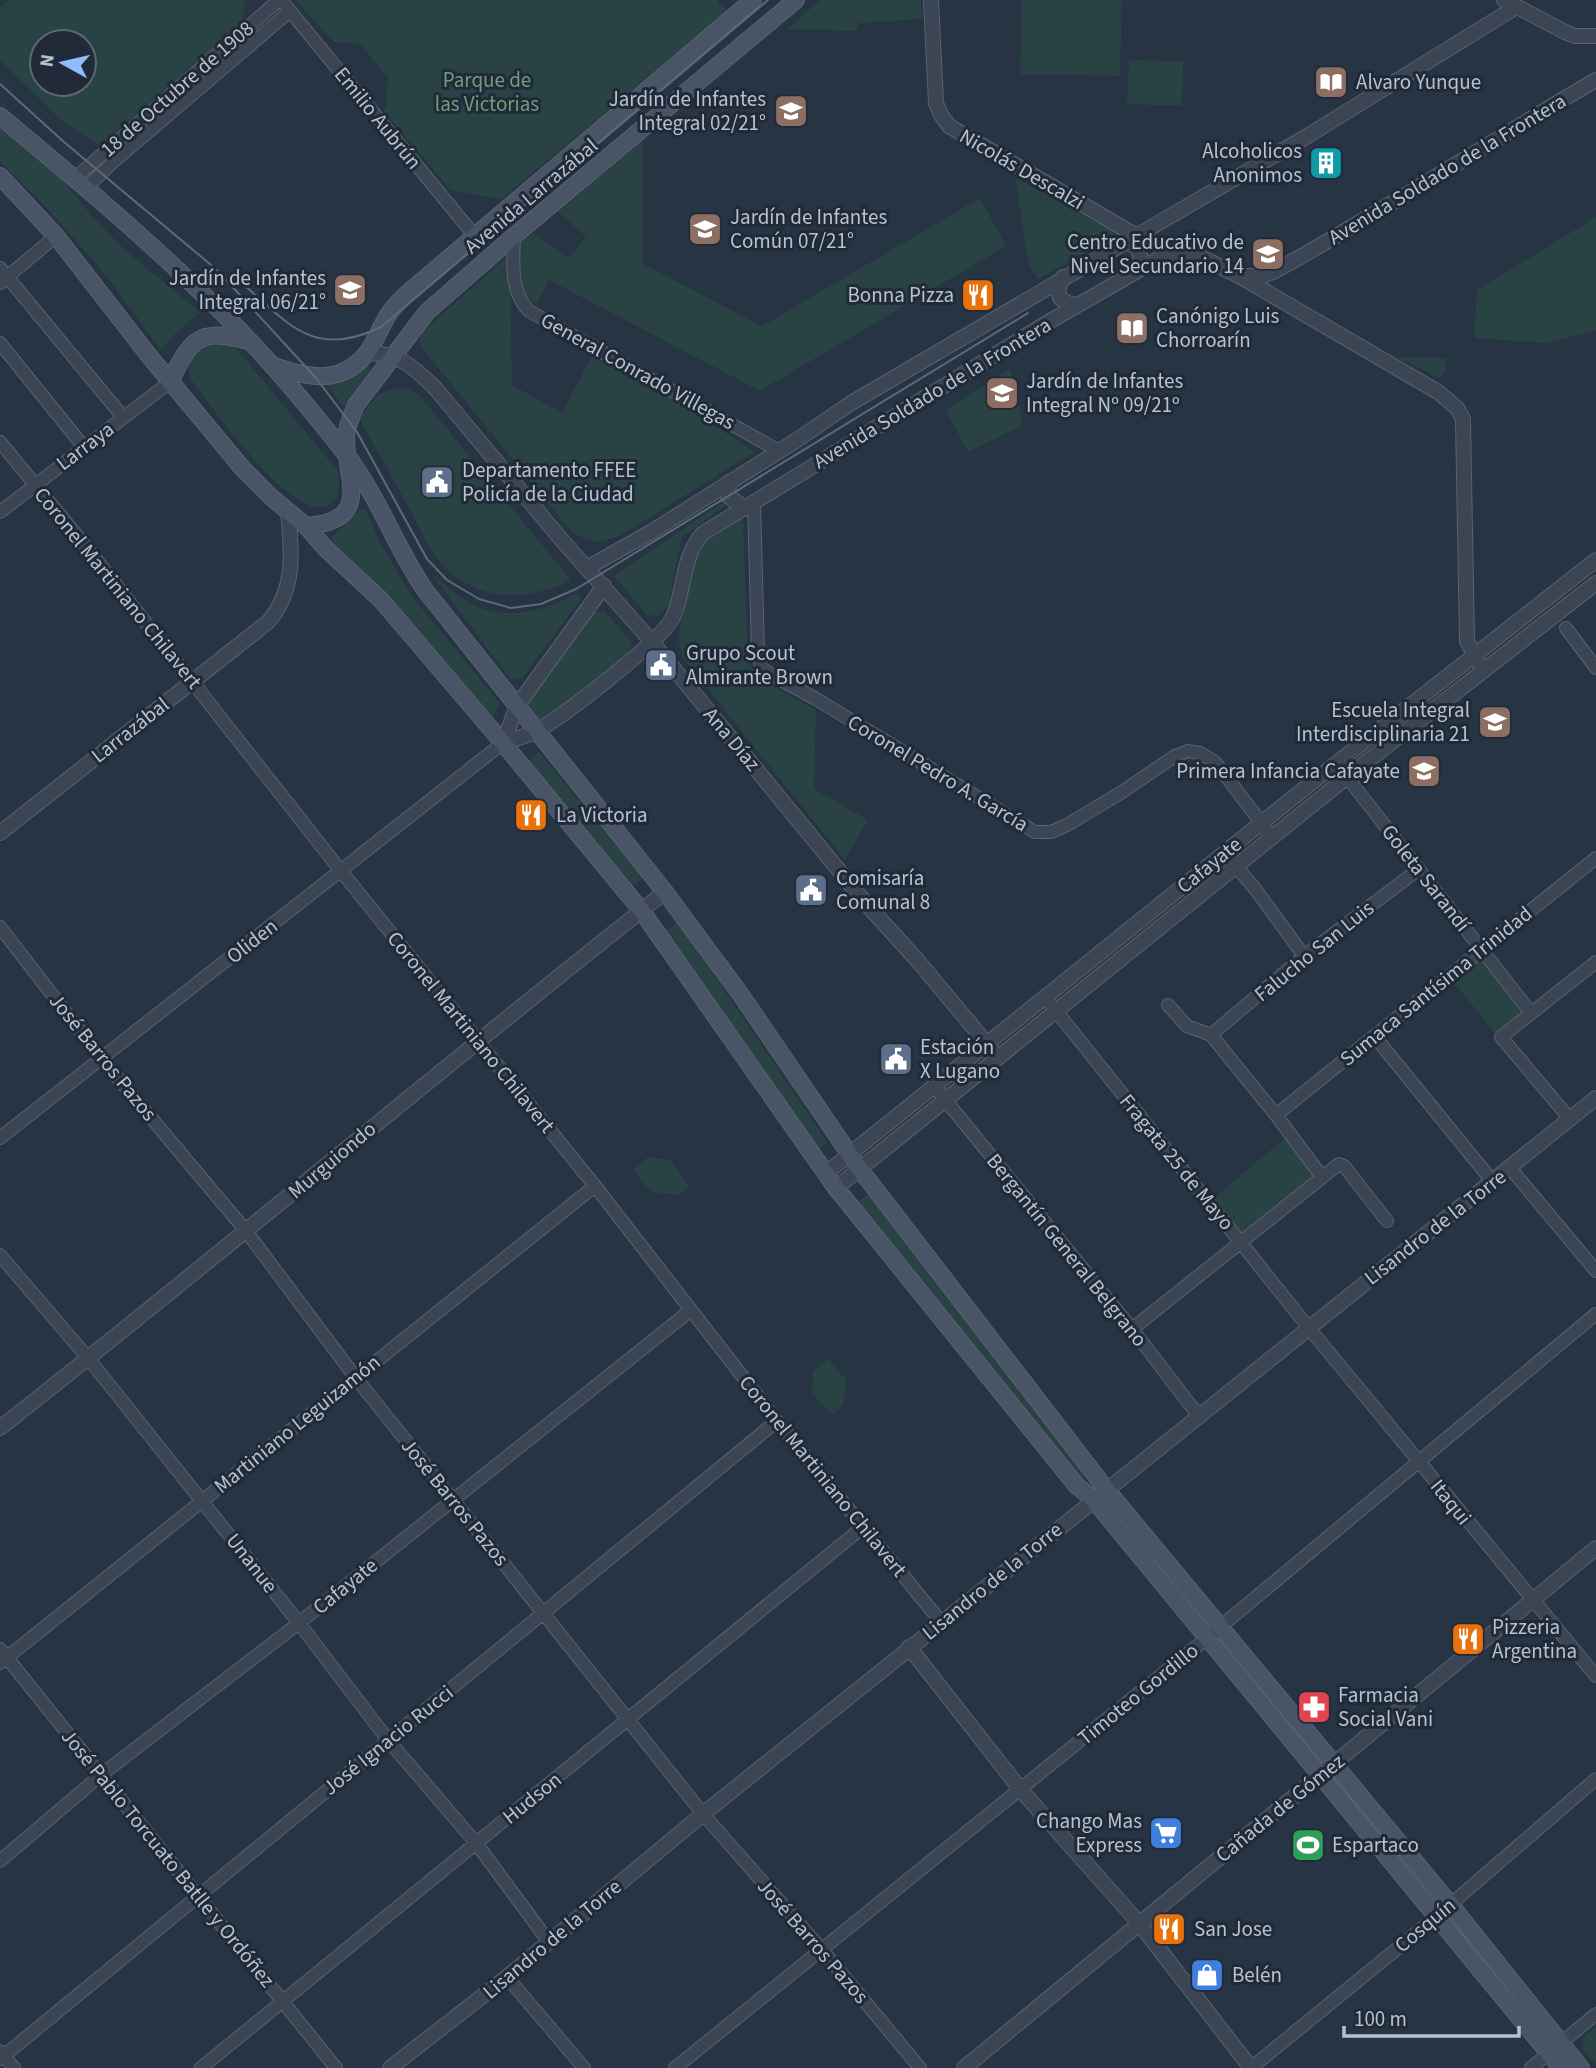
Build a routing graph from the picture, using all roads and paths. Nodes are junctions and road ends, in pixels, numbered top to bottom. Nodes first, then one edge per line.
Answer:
1 (280, 0) edge
2 (753, 0) edge
3 (796, 0) edge
4 (932, 0) edge
5 (1510, 3) edge
6 (290, 11) junction
7 (1596, 36) edge
8 (1596, 80) edge
9 (0, 116) edge
10 (0, 176) edge
11 (544, 176) junction
12 (80, 183) junction
13 (562, 198) junction
14 (474, 235) junction
15 (56, 236) junction
16 (514, 236) junction
17 (1130, 239) junction
18 (1136, 271) junction
19 (3, 276) edge
20 (1240, 276) junction
21 (1063, 277) junction
22 (1078, 304) junction
23 (251, 342) junction
24 (0, 343) edge
25 (366, 354) junction
26 (393, 355) junction
27 (272, 365) junction
28 (170, 382) junction
29 (124, 417) junction
30 (0, 442) edge
31 (83, 446) junction
32 (779, 451) junction
33 (350, 459) junction
34 (729, 482) junction
35 (34, 484) junction
36 (748, 504) junction
37 (288, 511) junction
38 (0, 512) edge
39 (306, 526) junction
40 (1596, 560) edge
41 (587, 568) junction
42 (1596, 583) edge
43 (604, 586) junction
44 (1566, 628) dead end
45 (652, 642) junction
46 (1474, 657) junction
47 (1596, 668) edge
48 (1485, 671) junction
49 (193, 682) junction
50 (517, 706) junction
51 (537, 731) junction
52 (503, 743) junction
53 (1347, 777) junction
54 (1262, 823) junction
55 (0, 833) edge
56 (1272, 837) junction
57 (1225, 853) junction
58 (1596, 858) edge
59 (1237, 867) junction
60 (1419, 869) junction
61 (341, 871) junction
62 (665, 892) junction
63 (641, 910) junction
64 (0, 927) edge
65 (1481, 949) junction
66 (1304, 956) junction
67 (1596, 962) edge
68 (1045, 997) junction
69 (1168, 1005) dead end
70 (1056, 1011) junction
71 (1531, 1013) junction
72 (1211, 1035) junction
73 (1375, 1037) junction
74 (477, 1040) junction
75 (987, 1043) junction
76 (998, 1057) junction
77 (101, 1058) junction
78 (934, 1086) junction
79 (1596, 1098) edge
80 (945, 1100) junction
81 (1276, 1115) junction
82 (1570, 1119) junction
83 (0, 1138) edge
84 (849, 1154) junction
85 (859, 1168) junction
86 (1510, 1168) junction
87 (825, 1174) junction
88 (1322, 1177) junction
89 (1493, 1182) junction
90 (595, 1186) junction
91 (836, 1188) junction
92 (1387, 1221) dead end
93 (246, 1231) junction
94 (1242, 1243) junction
95 (0, 1255) edge
96 (1596, 1271) edge
97 (691, 1310) junction
98 (1596, 1314) edge
99 (1308, 1327) junction
100 (1132, 1329) junction
101 (88, 1358) junction
102 (356, 1378) junction
103 (1198, 1415) junction
104 (778, 1422) junction
105 (0, 1428) edge
106 (1418, 1462) junction
107 (1100, 1494) junction
108 (202, 1500) junction
109 (453, 1500) junction
110 (863, 1527) junction
111 (1596, 1548) edge
112 (1532, 1601) junction
113 (543, 1613) junction
114 (941, 1622) junction
115 (299, 1623) junction
116 (1220, 1627) junction
117 (1207, 1638) junction
118 (909, 1647) junction
119 (2, 1657) edge
120 (1596, 1676) edge
121 (629, 1720) junction
122 (388, 1740) junction
123 (1335, 1764) junction
124 (100, 1775) junction
125 (1320, 1776) junction
126 (1596, 1779) edge
127 (1021, 1790) junction
128 (703, 1814) junction
129 (476, 1843) junction
130 (0, 1861) edge
131 (198, 1894) junction
132 (1450, 1904) junction
133 (1437, 1916) junction
134 (1139, 1923) junction
135 (549, 1942) junction
136 (823, 1951) junction
137 (507, 1978) junction
138 (284, 2001) junction
139 (1596, 2014) edge
140 (1555, 2048) junction
141 (1, 2055) edge
142 (14, 2068) edge
143 (201, 2068) edge
144 (336, 2068) edge
145 (390, 2068) edge
146 (584, 2068) edge
147 (675, 2068) edge
148 (920, 2068) edge
149 (964, 2068) edge
150 (1251, 2068) edge
151 (1531, 2068) edge
152 (1561, 2068) edge
153 (1581, 2068) edge

1 - 6 street, Emilio Aubrún
1 - 12 street, 18 de Octubre de 1908
2 - 11 main road, Avenida Larrazábal
3 - 13 main road, Avenida Larrazábal
4 - 17 street, Nicolás Descalzi
5 - 7 street
5 - 17 street, Avenida Soldado de la Frontera
6 - 12 street, 18 de Octubre de 1908
6 - 14 street, Emilio Aubrún
8 - 20 street, Avenida Soldado de la Frontera
9 - 12 main road
10 - 15 main road
11 - 13 main road
11 - 14 main road, Avenida Larrazábal
12 - 23 main road
13 - 16 main road, Avenida Larrazábal
14 - 25 main road, Avenida Larrazábal
15 - 19 street
15 - 28 main road
16 - 26 main road, Avenida Larrazábal
16 - 32 street, General Conrado Villegas
17 - 18 street
17 - 21 street, Avenida Soldado de la Frontera
18 - 20 street, Avenida Soldado de la Frontera
18 - 22 street, Avenida Soldado de la Frontera
19 - 29 street
20 - 46 street
21 - 22 street
21 - 32 street, Avenida Soldado de la Frontera
22 - 36 street, Avenida Soldado de la Frontera
23 - 27 main road
23 - 28 main road
24 - 31 street
25 - 26 street
25 - 27 main road, Avenida Larrazábal
26 - 33 main road, Avenida Larrazábal
26 - 41 street, Ana Díaz
27 - 33 main road
28 - 29 street, Larraya
28 - 37 main road
29 - 31 street, Larraya
30 - 35 street, Coronel Martiniano Chilavert
31 - 35 street, Larraya
32 - 34 street, Avenida Soldado de la Frontera
33 - 39 main road, Avenida Larrazábal
33 - 50 main road
34 - 36 street
34 - 41 street, Avenida Soldado de la Frontera
35 - 38 street, Larraya
35 - 49 street, Coronel Martiniano Chilavert
36 - 45 street, Avenida Soldado de la Frontera
36 - 54 street, Coronel Pedro A. García
37 - 39 main road
37 - 49 street, Larrazábal
39 - 52 main road
40 - 46 street, Cafayate
41 - 43 street, Ana Díaz
42 - 48 street, Cafayate
43 - 45 street, Ana Díaz
43 - 50 street
44 - 47 street
45 - 51 street, Avenida Soldado de la Frontera
45 - 75 street, Ana Díaz
46 - 48 street
46 - 54 street, Cafayate
48 - 53 street, Cafayate
49 - 55 street, Larrazábal
49 - 61 street, Coronel Martiniano Chilavert
50 - 51 main road
50 - 52 street
51 - 52 street, Avenida Soldado de la Frontera
51 - 62 main road
52 - 61 street, Oliden
52 - 63 main road
53 - 56 street, Cafayate
53 - 60 street, Goleta Sarandí
54 - 56 street, Coronel Pedro A. García
54 - 57 street, Cafayate
56 - 59 street, Cafayate
57 - 59 street
57 - 68 street, Cafayate
58 - 65 street, Sumaca Santísima Trinidad
59 - 66 street
59 - 70 street, Cafayate
60 - 65 street, Goleta Sarandí
60 - 66 street, Falucho San Luis
61 - 74 street, Coronel Martiniano Chilavert
61 - 77 street, Oliden
62 - 63 street, Murguiondo
62 - 84 main road
63 - 74 street, Murguiondo
63 - 87 main road
64 - 77 street, José Barros Pazos
65 - 71 street, Goleta Sarandí
65 - 73 street, Sumaca Santísima Trinidad
66 - 72 street, Falucho San Luis
67 - 71 street
68 - 70 street, Fragata 25 de Mayo
68 - 75 street, Cafayate
69 - 72 street
70 - 76 street, Cafayate
70 - 94 street, Fragata 25 de Mayo
71 - 82 street
72 - 81 street
73 - 81 street, Sumaca Santísima Trinidad
73 - 89 street
74 - 90 street, Coronel Martiniano Chilavert
74 - 93 street, Murguiondo
75 - 76 street, Ana Díaz
75 - 78 street, Cafayate
76 - 80 street, Cafayate
77 - 83 street, Oliden
77 - 93 street, José Barros Pazos
78 - 80 street, Bergantín General Belgrano
78 - 84 street, Cafayate
79 - 82 street, Lisandro de la Torre
80 - 85 street, Cafayate
80 - 100 street, Bergantín General Belgrano
81 - 88 street
82 - 86 street, Lisandro de la Torre
84 - 85 main road
84 - 87 street, Cafayate
85 - 91 street, Cafayate
85 - 107 main road
86 - 89 street, Lisandro de la Torre
86 - 96 street
87 - 91 main road
88 - 92 street
88 - 94 street
89 - 99 street, Lisandro de la Torre
90 - 97 street, Coronel Martiniano Chilavert
90 - 102 street, Martiniano Leguizamón
91 - 107 main road
93 - 101 street, Murguiondo
93 - 102 street, José Barros Pazos
94 - 99 street, Fragata 25 de Mayo
94 - 100 street
95 - 101 street, Unanue
97 - 104 street, Coronel Martiniano Chilavert
97 - 109 street, Cafayate
98 - 106 street, Timoteo Gordillo
99 - 103 street, Lisandro de la Torre
99 - 106 street, Itaqui
100 - 103 street, Bergantín General Belgrano
101 - 105 street, Murguiondo
101 - 108 street, Unanue
102 - 108 street, Martiniano Leguizamón
102 - 109 street, José Barros Pazos
103 - 107 street, Lisandro de la Torre
104 - 110 street, Coronel Martiniano Chilavert
104 - 113 street, José Ignacio Rucci
106 - 112 street, Itaqui
106 - 116 street, Timoteo Gordillo
107 - 114 street, Lisandro de la Torre
107 - 116 main road
107 - 117 main road
108 - 115 street, Unanue
108 - 119 street, Martiniano Leguizamón
109 - 113 street, José Barros Pazos
109 - 115 street, Cafayate
110 - 114 street, Coronel Martiniano Chilavert
110 - 121 street, Hudson
111 - 112 street, Cañada de Gómez
112 - 120 street, Itaqui
112 - 123 street, Cañada de Gómez
113 - 121 street, José Barros Pazos
113 - 122 street, José Ignacio Rucci
114 - 118 street, Lisandro de la Torre
115 - 122 street, Unanue
115 - 124 street, Cafayate
116 - 117 street, Timoteo Gordillo
116 - 123 main road
117 - 125 main road
117 - 127 street, Timoteo Gordillo
118 - 127 street
118 - 128 street, Lisandro de la Torre
119 - 124 street, José Pablo Torcuato Batlle y Ordóñez
121 - 128 street, José Barros Pazos
121 - 129 street, Hudson
122 - 129 street, Unanue
122 - 131 street, José Ignacio Rucci
123 - 125 street, Cañada de Gómez
123 - 132 main road
124 - 130 street, Cafayate
124 - 131 street, José Pablo Torcuato Batlle y Ordóñez
125 - 133 main road
125 - 134 street, Cañada de Gómez
126 - 132 street, Cosquín
127 - 134 street
127 - 136 street, Timoteo Gordillo
128 - 135 street, Lisandro de la Torre
128 - 136 street, José Barros Pazos
129 - 135 street, Unanue
129 - 138 street, Hudson
131 - 138 street, José Pablo Torcuato Batlle y Ordóñez
131 - 141 street, José Ignacio Rucci
132 - 133 street, Cosquín
132 - 140 main road
133 - 140 main road
133 - 150 street, Cosquín
134 - 149 street, Cañada de Gómez
134 - 150 street
135 - 137 street, Lisandro de la Torre
136 - 147 street, Timoteo Gordillo
136 - 148 street, José Barros Pazos
137 - 145 street, Lisandro de la Torre
137 - 146 street
138 - 143 street, Hudson
138 - 144 street, José Pablo Torcuato Batlle y Ordóñez
139 - 140 street
140 - 151 street
140 - 152 main road
140 - 153 main road
141 - 142 street

